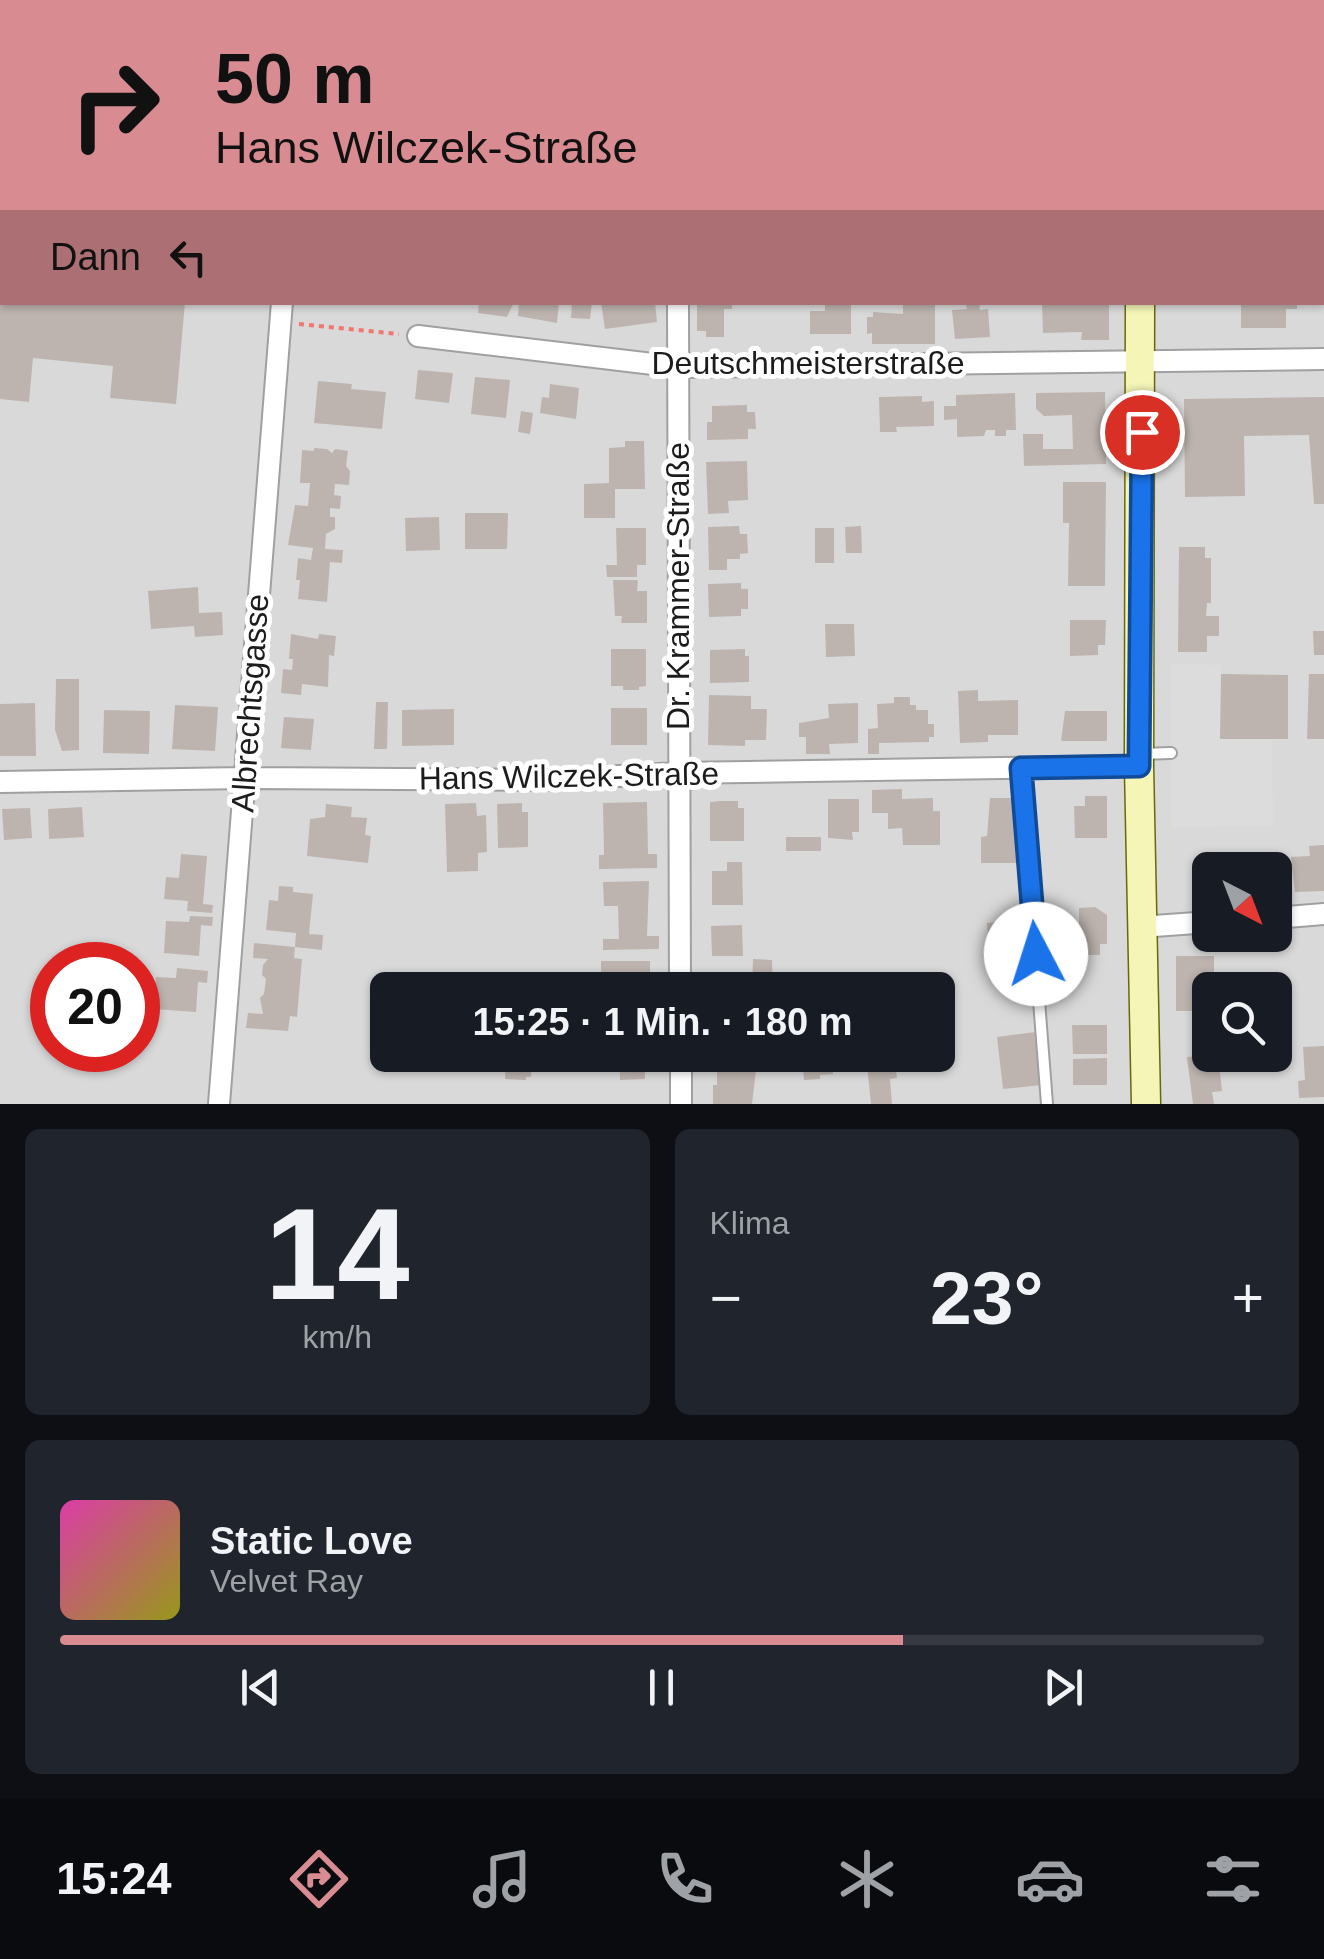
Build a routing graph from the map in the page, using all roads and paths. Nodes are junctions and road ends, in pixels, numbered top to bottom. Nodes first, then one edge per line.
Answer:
1 (678, 305) edge
2 (1140, 305) edge
3 (281, 312) edge
4 (418, 336) joint
5 (1324, 358) edge
6 (1140, 362) junction
7 (678, 367) junction
8 (1171, 752) dead end
9 (1139, 760) junction
10 (1021, 768) junction
11 (678, 773) junction
12 (244, 778) junction
13 (0, 782) edge
14 (1324, 914) edge
15 (1292, 917) edge
16 (1192, 923) edge
17 (1140, 926) junction
18 (680, 972) edge
19 (681, 1072) edge
20 (219, 1104) edge
21 (681, 1104) edge
22 (1048, 1104) edge
23 (1146, 1104) edge

1 - 7 street, Dr. Krammer-Straße
2 - 6 main road
3 - 4 path
3 - 12 street, Albrechtsgasse
4 - 7 street, Deutschmeisterstraße
5 - 6 street, Deutschmeisterstraße
6 - 7 street, Deutschmeisterstraße
6 - 9 main road
7 - 11 street, Dr. Krammer-Straße
8 - 9 lane
9 - 10 street, Hans Wilczek-Straße
9 - 17 main road
10 - 11 street, Hans Wilczek-Straße
10 - 22 lane
11 - 12 street, Hans Wilczek-Straße
11 - 18 street, Dr. Krammer-Straße
12 - 13 street, Hans Wilczek-Straße
12 - 20 street, Albrechtsgasse
14 - 15 street
16 - 17 street
17 - 23 main road
19 - 21 street

